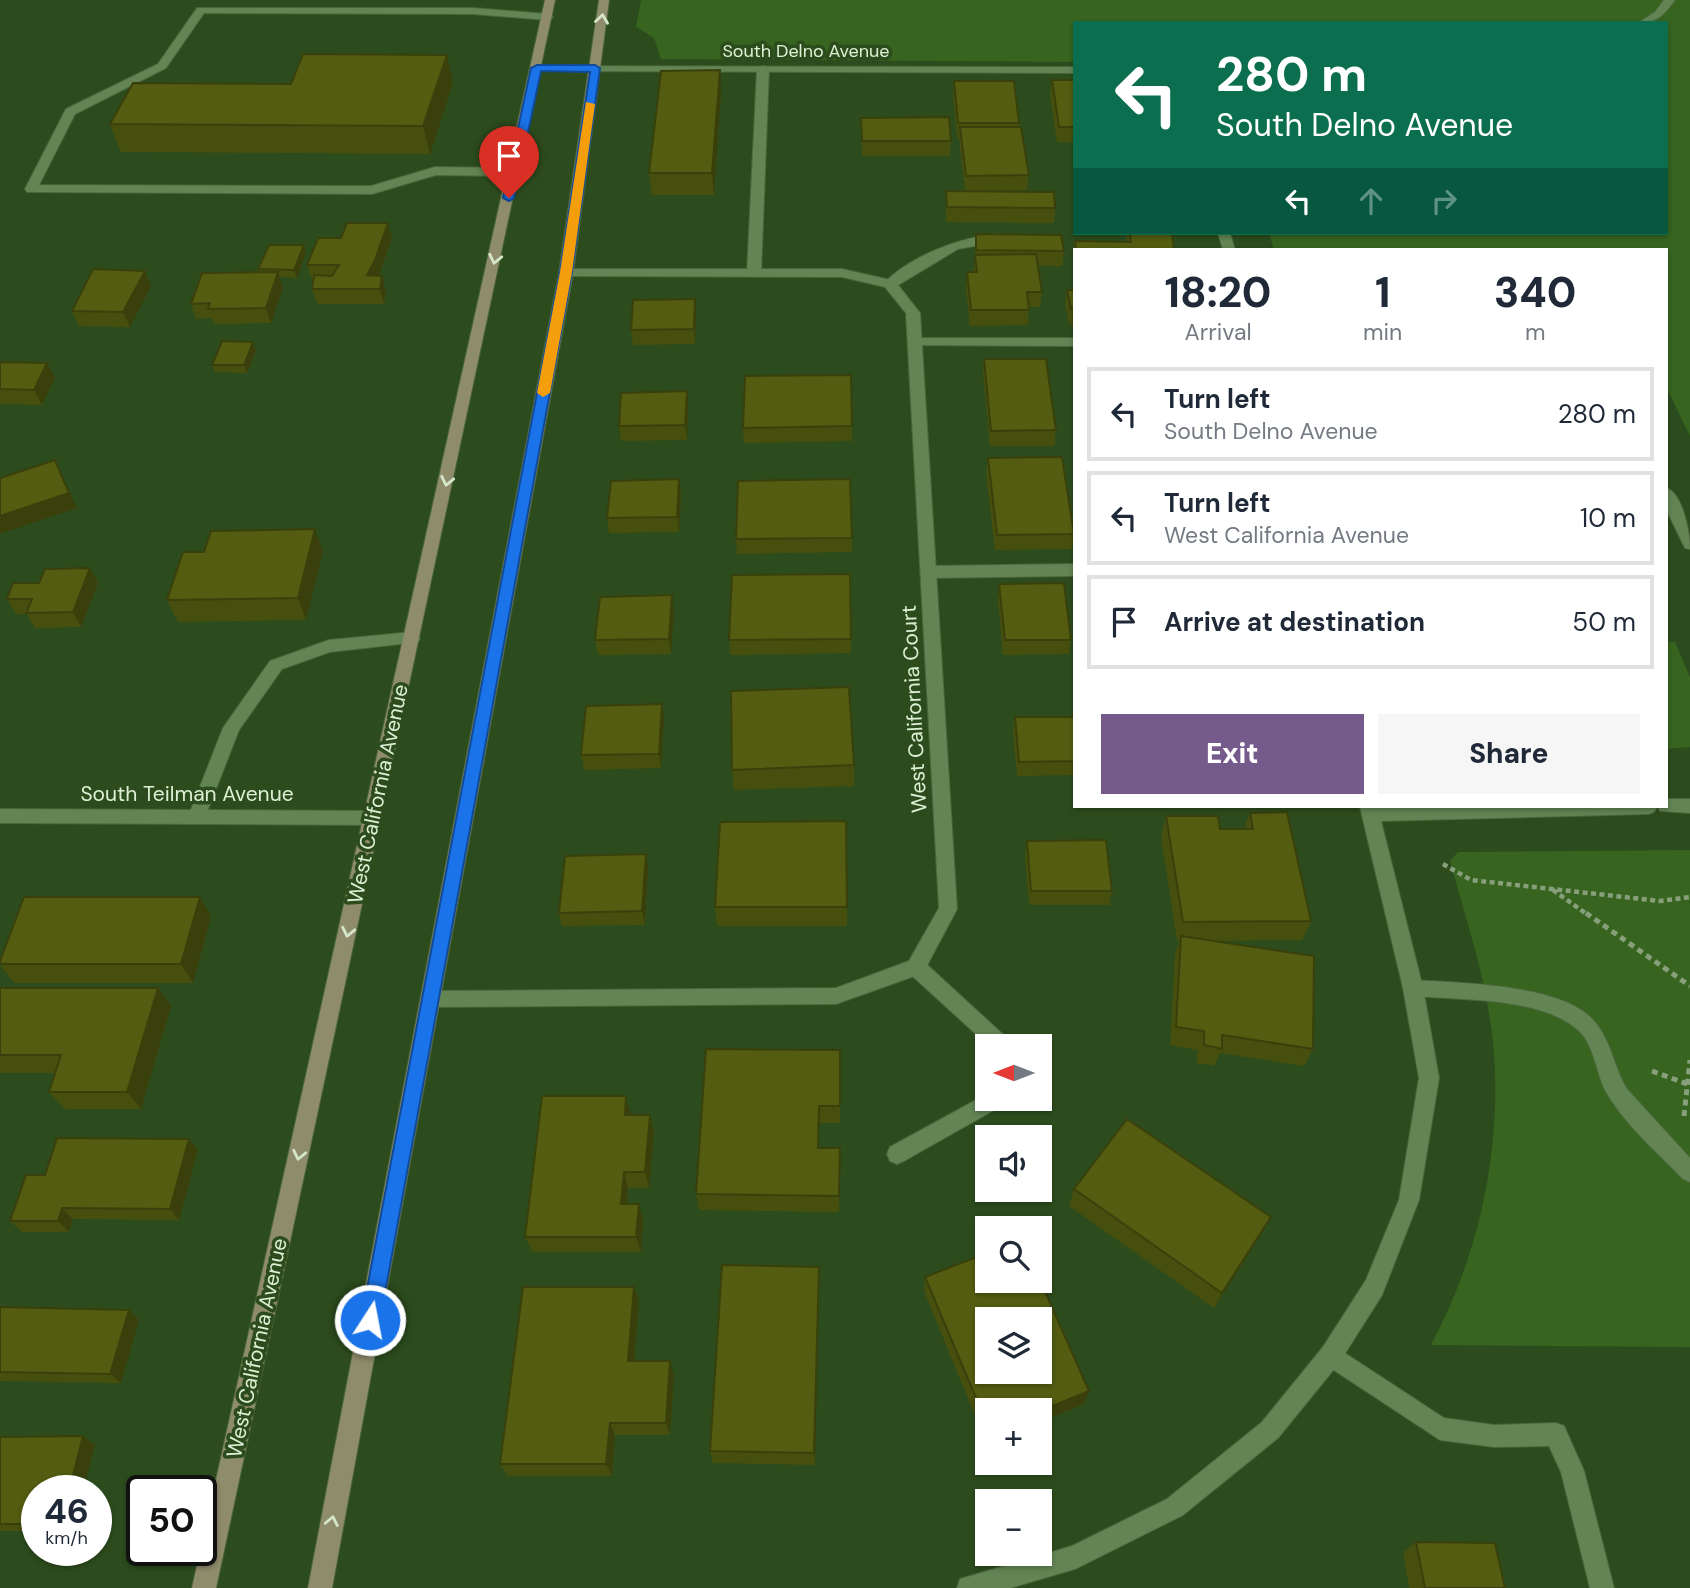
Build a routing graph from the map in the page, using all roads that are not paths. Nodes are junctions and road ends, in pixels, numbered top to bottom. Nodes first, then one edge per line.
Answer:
1 (550, 0) edge
2 (604, 0) edge
3 (1670, 0) edge
4 (547, 17) junction
5 (1647, 21) edge
6 (537, 68) junction
7 (595, 68) junction
8 (763, 69) junction
9 (1073, 70) edge
10 (514, 172) junction
11 (1013, 238) edge
12 (566, 272) junction
13 (754, 273) junction
14 (890, 284) junction
15 (915, 342) junction
16 (1073, 342) edge
17 (1668, 497) edge
18 (1690, 544) edge
19 (1073, 569) edge
20 (929, 572) junction
21 (412, 638) junction
22 (1668, 806) edge
23 (1690, 806) edge
24 (1578, 808) edge
25 (1370, 811) edge
26 (0, 816) edge
27 (197, 817) junction
28 (373, 818) junction
29 (916, 967) junction
30 (1413, 988) junction
31 (431, 999) junction
32 (989, 1034) edge
33 (975, 1111) edge
34 (897, 1154) dead end
35 (1690, 1172) edge
36 (1331, 1355) junction
37 (204, 1588) edge
38 (320, 1588) edge
39 (969, 1588) edge
40 (1602, 1588) edge

1 - 4 main road, West California Avenue
7 -> 2 main road
3 - 5 street
4 - 6 main road, West California Avenue
4 - 10 street
6 - 7 street, South Delno Avenue
6 - 10 main road, West California Avenue
7 - 8 street, South Delno Avenue
7 - 12 main road
8 - 9 street, South Delno Avenue
8 - 13 street
10 -> 21 main road, West California Avenue
11 - 14 street
12 - 13 street
12 - 31 main road
13 - 14 street
14 - 15 street, West California Court
15 - 16 street
15 - 20 street, West California Court
17 - 18 street
19 - 20 street
20 - 29 street, West California Court
21 - 27 street
21 - 28 main road, West California Avenue
22 - 23 street
24 - 25 street
25 - 30 street
26 - 27 street, South Teilman Avenue
27 - 28 street, South Teilman Avenue
28 -> 37 main road, West California Avenue
29 - 31 street
29 - 32 street
30 - 35 street
30 - 36 street
38 -> 31 main road
33 - 34 street
36 - 39 street
36 - 40 street

